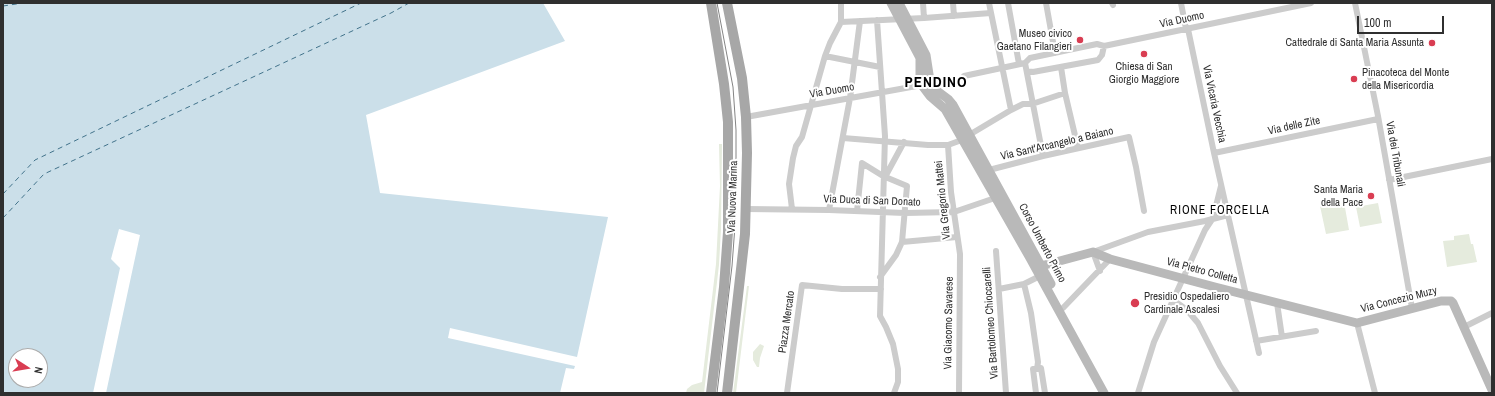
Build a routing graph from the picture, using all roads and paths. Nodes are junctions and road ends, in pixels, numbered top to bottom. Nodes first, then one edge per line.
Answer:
1 (711, 3) edge
2 (727, 3) edge
3 (841, 3) edge
4 (892, 3) edge
5 (899, 3) edge
6 (923, 3) edge
7 (954, 3) edge
8 (989, 3) edge
9 (1008, 3) edge
10 (1046, 3) edge
11 (1180, 3) edge
12 (1311, 3) edge
13 (1355, 3) edge
14 (991, 12) junction
15 (954, 16) junction
16 (903, 18) junction
17 (924, 18) junction
18 (877, 20) junction
19 (860, 21) junction
20 (841, 22) junction
21 (1187, 29) junction
22 (1104, 46) junction
23 (1055, 53) junction
24 (826, 56) junction
25 (923, 57) junction
26 (854, 62) junction
27 (1022, 64) junction
28 (880, 67) junction
29 (1061, 67) junction
30 (1002, 68) junction
31 (1027, 71) junction
32 (964, 76) dead end
33 (922, 85) junction
34 (882, 92) junction
35 (1065, 93) junction
36 (850, 98) junction
37 (1032, 104) junction
38 (811, 105) junction
39 (949, 107) junction
40 (1011, 110) junction
41 (746, 116) junction
42 (1378, 119) junction
43 (966, 137) junction
44 (843, 138) junction
45 (885, 141) junction
46 (905, 142) junction
47 (948, 145) junction
48 (1078, 148) junction
49 (1214, 153) junction
50 (1043, 156) junction
51 (1492, 158) edge
52 (988, 170) junction
53 (884, 176) junction
54 (1389, 180) junction
55 (1221, 184) junction
56 (995, 198) junction
57 (746, 209) junction
58 (792, 209) junction
59 (829, 210) junction
60 (857, 211) junction
61 (1144, 211) dead end
62 (883, 212) junction
63 (954, 212) junction
64 (905, 213) junction
65 (1228, 215) junction
66 (1213, 218) junction
67 (957, 237) junction
68 (902, 242) junction
69 (996, 251) dead end
70 (1093, 252) junction
71 (960, 254) joint
72 (1110, 259) junction
73 (1041, 266) junction
74 (1100, 270) junction
75 (1040, 276) junction
76 (880, 277) junction
77 (1183, 278) junction
78 (1024, 284) junction
79 (881, 289) junction
80 (999, 289) junction
81 (1246, 295) junction
82 (1173, 300) junction
83 (1277, 303) junction
84 (1064, 308) junction
85 (1412, 308) junction
86 (1492, 312) edge
87 (1357, 323) junction
88 (1464, 327) junction
89 (1316, 331) dead end
90 (1282, 336) junction
91 (1256, 341) junction
92 (1259, 353) dead end
93 (1037, 369) junction
94 (1492, 390) edge
95 (711, 393) edge
96 (727, 393) edge
97 (787, 393) edge
98 (894, 393) edge
99 (959, 393) edge
100 (1006, 393) edge
101 (1036, 393) edge
102 (1045, 393) edge
103 (1104, 393) edge
104 (1111, 393) edge
105 (1138, 393) edge
106 (1236, 393) edge
107 (1375, 393) edge

1 - 95 main road, Via Nuova Marina
2 - 41 main road, Via Nuova Marina
3 - 20 street
4 - 16 main road
5 - 16 main road
6 - 17 street
7 - 15 street
8 - 14 street
9 - 27 street
10 - 23 street
11 - 21 street, Via Vicaria Vecchia
12 - 21 street, Via Duomo
13 - 42 street, Via dei Tribunali
14 - 15 street
14 - 30 street
15 - 17 street
16 - 17 street
16 - 18 street
16 - 25 main road
18 - 19 street
18 - 28 street
19 - 20 street
19 - 26 street
20 - 24 street
21 - 22 street, Via Duomo
21 - 49 street, Via Vicaria Vecchia
22 - 23 street, Via Duomo
22 - 29 street
23 - 27 street, Via Duomo
24 - 26 street
24 - 38 street
25 - 33 main road
25 - 39 main road
26 - 28 street
26 - 36 street
27 - 30 street, Via Duomo
27 - 31 street
28 - 34 street
29 - 31 street
29 - 35 street
30 - 32 street, Via Duomo
30 - 40 street
31 - 37 street
33 - 34 street, Via Duomo
33 - 39 main road
34 - 36 street, Via Duomo
34 - 45 street
35 - 37 street
35 - 48 street
36 - 38 street, Via Duomo
36 - 44 street
37 - 40 street
37 - 50 street
38 - 41 street, Via Duomo
38 - 58 street
39 - 43 main road, Corso Umberto Primo
40 - 43 street
41 - 57 main road, Via Nuova Marina
42 - 49 street, Via delle Zite
42 - 54 street, Via dei Tribunali
43 - 47 street
43 - 52 main road, Corso Umberto Primo
43 - 56 main road, Corso Umberto Primo
44 - 45 street
44 - 59 street
45 - 46 street
45 - 53 street
46 - 47 street
46 - 53 street
47 - 63 street, Via Gregorio Mattei
48 - 50 street, Via Sant'Arcangelo a Baiano
48 - 61 street, Via Sant'Arcangelo a Baiano
49 - 55 street, Via Vicaria Vecchia
50 - 52 street, Via Sant'Arcangelo a Baiano
51 - 54 street
52 - 73 main road, Corso Umberto Primo
53 - 60 street
53 - 62 street
53 - 64 street
54 - 85 street, Via dei Tribunali
55 - 65 street, Via Vicaria Vecchia
55 - 66 street
56 - 63 street, Via Duca di San Donato
56 - 75 main road, Corso Umberto Primo
57 - 58 street, Via Duca di San Donato
57 - 96 main road, Via Nuova Marina
58 - 59 street, Via Duca di San Donato
59 - 60 street, Via Duca di San Donato
60 - 62 street, Via Duca di San Donato
62 - 64 street, Via Duca di San Donato
62 - 76 street
63 - 64 street, Via Duca di San Donato
63 - 67 street, Via Gregorio Mattei
64 - 68 street
65 - 66 street
65 - 81 street, Via Vicaria Vecchia
66 - 70 street
66 - 77 street
67 - 68 street
67 - 71 street, Via Gregorio Mattei
68 - 76 street
69 - 80 street, Via Bartolomeo Chioccarelli
70 - 72 main road, Via Pietro Colletta
70 - 73 main road
70 - 74 street
71 - 99 street, Via Giacomo Savarese
72 - 74 street
72 - 77 main road, Via Pietro Colletta
73 - 84 main road, Corso Umberto Primo
74 - 84 street
75 - 78 street
75 - 103 main road, Corso Umberto Primo
76 - 79 street
77 - 81 main road, Via Pietro Colletta
77 - 82 street
78 - 80 street
78 - 93 street
79 - 97 street, Piazza Mercato
79 - 98 street
80 - 100 street, Via Bartolomeo Chioccarelli
81 - 83 main road, Via Pietro Colletta
81 - 91 street, Via Vicaria Vecchia
82 - 105 street
82 - 106 street
83 - 87 main road, Via Pietro Colletta
83 - 90 street
84 - 104 main road, Corso Umberto Primo
85 - 87 main road, Via Concezio Muzy
85 - 88 main road, Via Concezio Muzy
86 - 88 street
87 - 107 street
88 - 94 main road
89 - 90 street
90 - 91 street
91 - 92 street, Via Vicaria Vecchia
93 - 101 street
93 - 102 street

